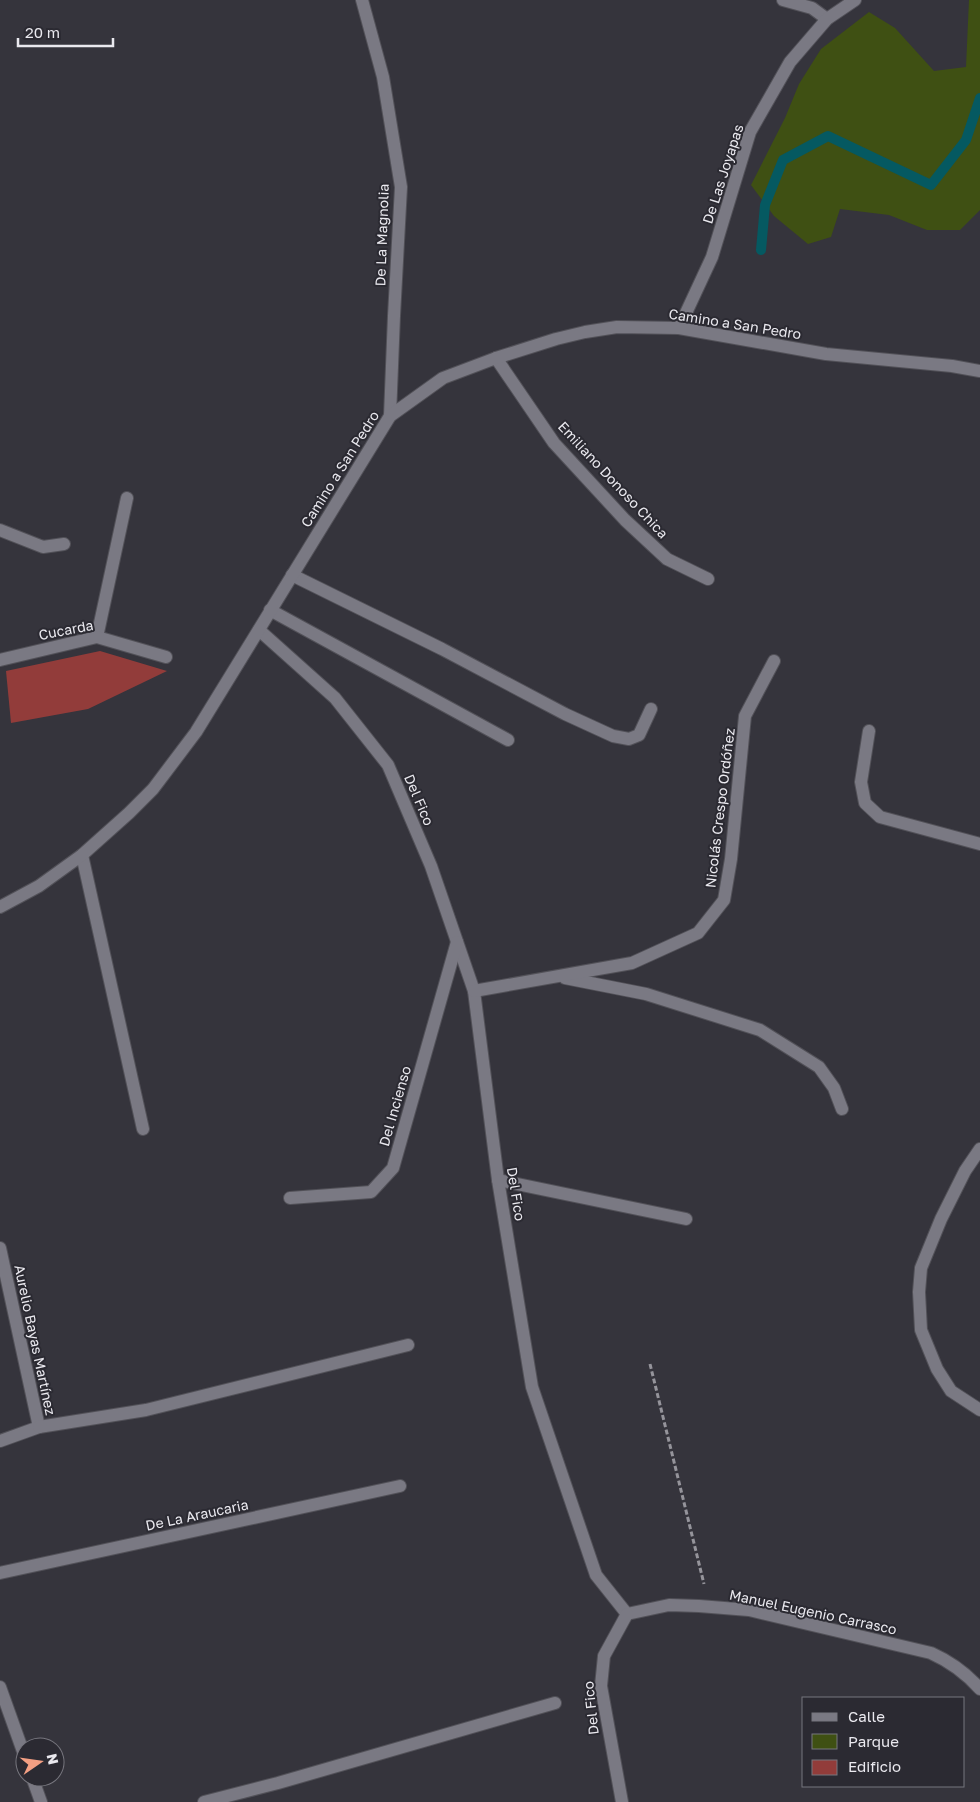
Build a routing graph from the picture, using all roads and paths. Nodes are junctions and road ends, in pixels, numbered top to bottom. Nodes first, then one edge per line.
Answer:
1 (362, 0) edge
2 (783, 0) edge
3 (855, 0) edge
4 (827, 19) junction
5 (679, 328) junction
6 (496, 358) junction
7 (980, 371) edge
8 (390, 416) junction
9 (127, 498) dead end
10 (0, 530) edge
11 (64, 544) dead end
12 (292, 575) junction
13 (708, 579) dead end
14 (270, 610) junction
15 (258, 630) junction
16 (97, 637) junction
17 (166, 657) dead end
18 (0, 660) edge
19 (774, 661) dead end
20 (651, 709) dead end
21 (869, 731) dead end
22 (508, 740) dead end
23 (980, 844) edge
24 (82, 855) junction
25 (0, 907) edge
26 (457, 942) junction
27 (557, 976) junction
28 (474, 991) junction
29 (842, 1109) dead end
30 (143, 1129) dead end
31 (980, 1149) edge
32 (498, 1180) junction
33 (290, 1198) dead end
34 (686, 1219) dead end
35 (0, 1248) edge
36 (408, 1345) dead end
37 (650, 1364) dead end
38 (980, 1410) edge
39 (39, 1427) junction
40 (0, 1441) edge
41 (400, 1486) dead end
42 (0, 1573) edge
43 (710, 1606) junction
44 (627, 1614) junction
45 (0, 1686) edge
46 (980, 1689) edge
47 (555, 1703) dead end
48 (18, 1737) edge
49 (36, 1787) edge
50 (41, 1802) edge
51 (204, 1802) edge
52 (622, 1802) edge

1 - 8 street, De La Magnolia
2 - 4 street
3 - 4 street, De Las Joyapas
4 - 5 street, De Las Joyapas
5 - 6 street, Camino a San Pedro
5 - 7 street, Camino a San Pedro
6 - 8 street, Camino a San Pedro
6 - 13 street, Emiliano Donoso Chica
8 - 12 street, Camino a San Pedro
9 - 16 street
10 - 11 street
12 - 14 street, Camino a San Pedro
12 - 20 street
14 - 15 street, Camino a San Pedro
14 - 22 street
15 - 24 street, Camino a San Pedro
15 - 26 street, Del Fico
16 - 17 street, Cucarda
16 - 18 street, Cucarda
19 - 27 street, Nicolás Crespo Ordóñez
21 - 23 street
24 - 25 street, Camino a San Pedro
24 - 30 street
26 - 28 street, Del Fico
26 - 33 street, Del Incienso
27 - 28 street, Nicolás Crespo Ordóñez
27 - 29 street
28 - 32 street, Del Fico
31 - 38 street
32 - 34 street
32 - 44 street, Del Fico
35 - 39 street, Aurelio Bayas Martínez
36 - 39 street
37 - 43 path
39 - 40 street, Aurelio Bayas Martínez
41 - 42 street, De La Araucaria
43 - 44 street, Manuel Eugenio Carrasco
43 - 46 street, Manuel Eugenio Carrasco
44 - 52 street, Del Fico
45 - 48 street
47 - 51 street
49 - 50 street

